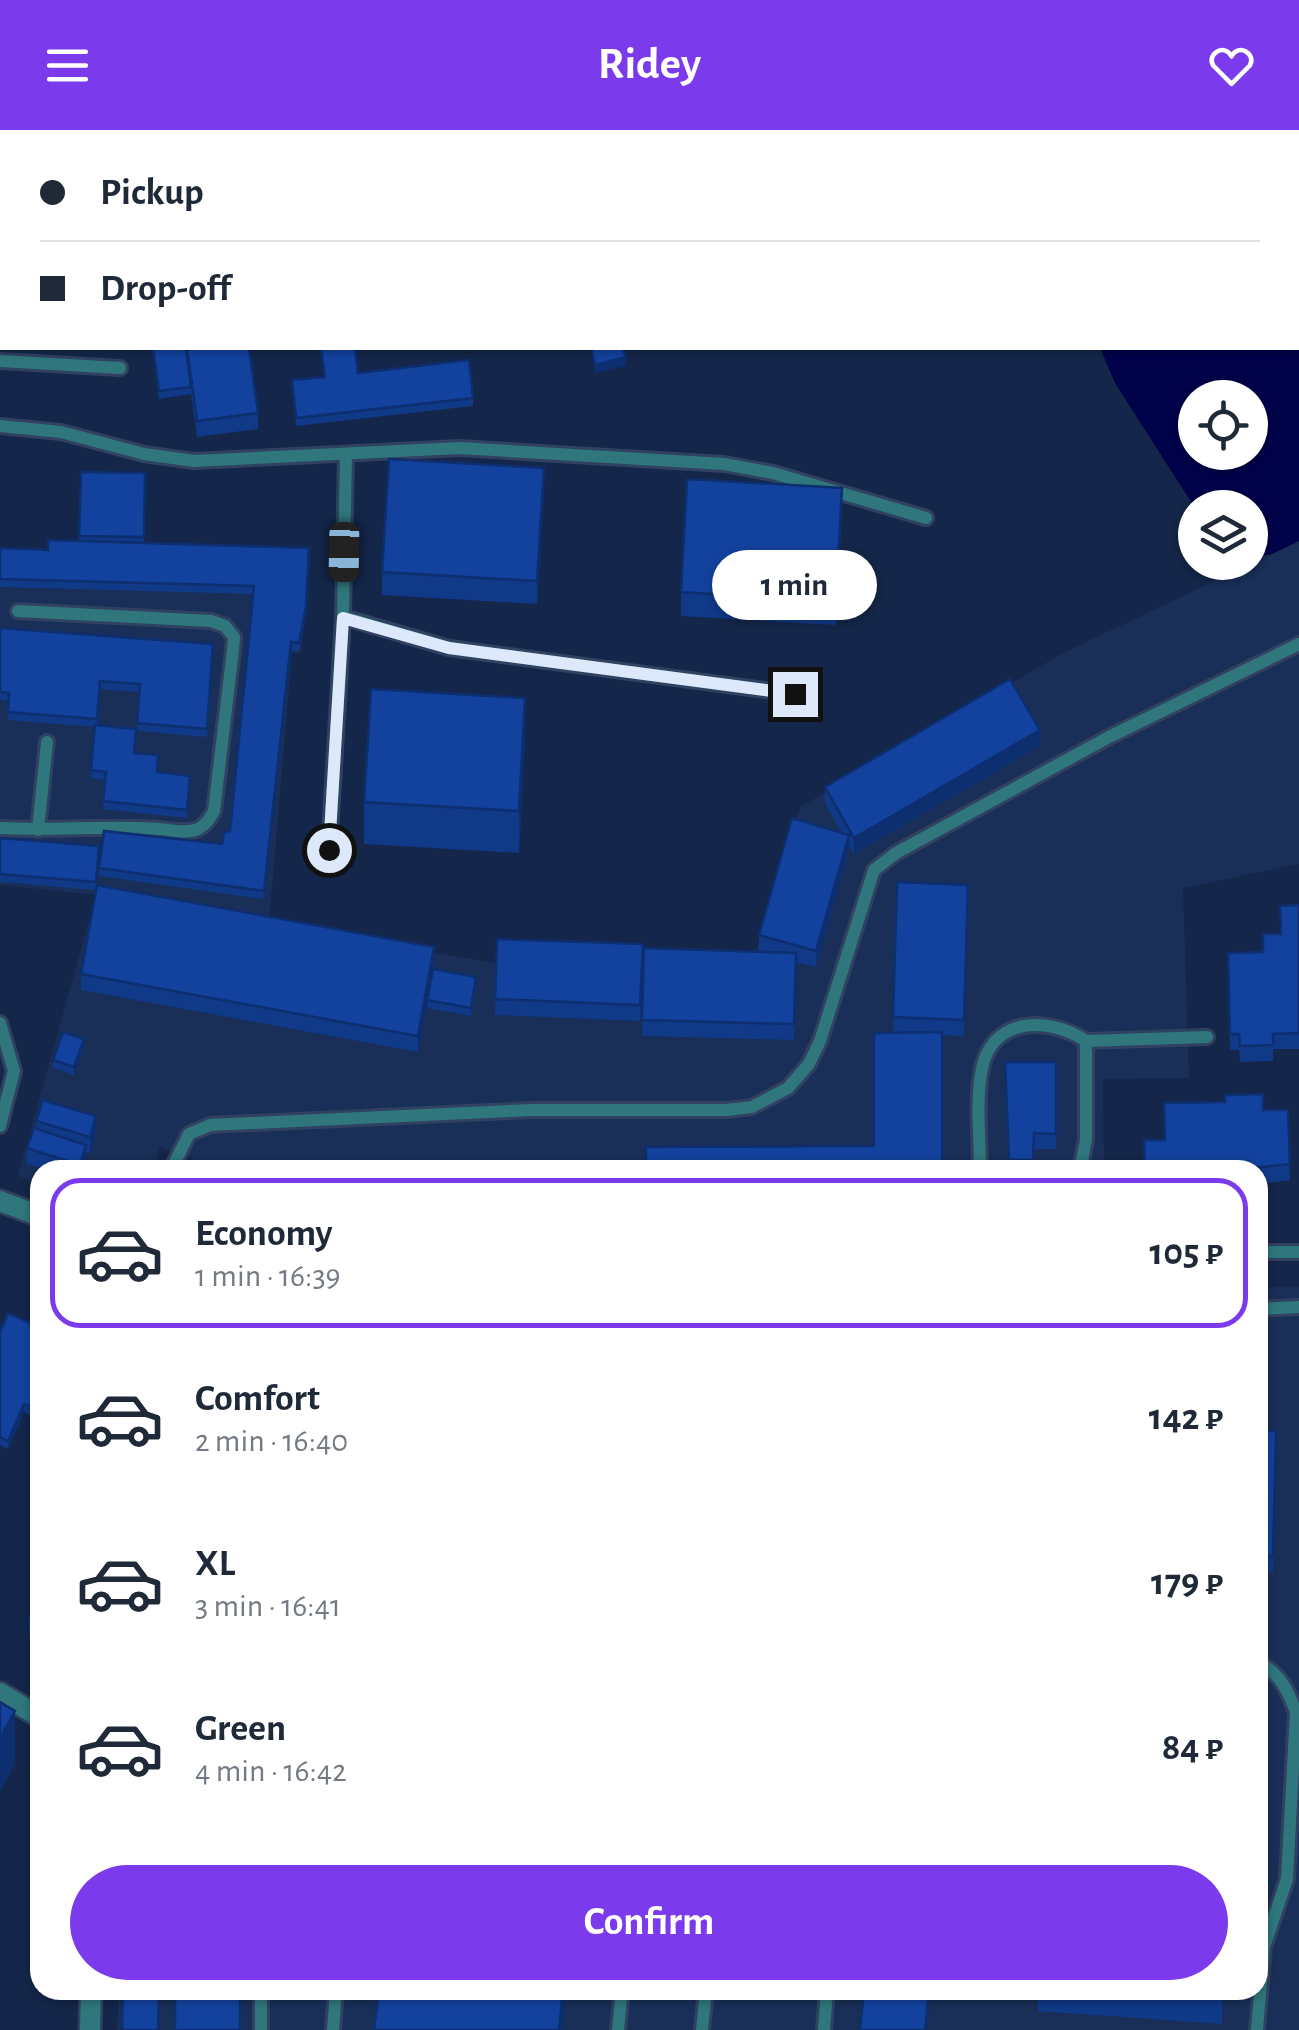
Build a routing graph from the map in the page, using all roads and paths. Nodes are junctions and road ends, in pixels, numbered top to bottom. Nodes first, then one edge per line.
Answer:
1 (0, 361) edge
2 (120, 368) dead end
3 (0, 426) edge
4 (346, 454) junction
5 (926, 518) dead end
6 (18, 611) dead end
7 (343, 618) junction
8 (1299, 644) edge
9 (795, 694) dead end
10 (47, 742) dead end
11 (0, 828) edge
12 (38, 830) junction
13 (329, 850) dead end
14 (0, 1023) edge
15 (1207, 1038) dead end
16 (1086, 1041) junction
17 (0, 1126) edge
18 (177, 1160) edge
19 (980, 1160) edge
20 (1082, 1160) edge
21 (0, 1201) edge
22 (30, 1212) edge
23 (1268, 1252) edge
24 (1299, 1252) edge
25 (1299, 1307) edge
26 (1268, 1309) edge
27 (1268, 1667) edge
28 (0, 1693) edge
29 (30, 1712) edge
30 (1296, 1778) edge
31 (1299, 1889) edge
32 (1279, 1904) junction
33 (1268, 1936) edge
34 (91, 2000) edge
35 (262, 2000) edge
36 (335, 2000) edge
37 (621, 2000) edge
38 (705, 2000) edge
39 (826, 2000) edge
40 (1260, 2000) edge
41 (90, 2030) edge
42 (261, 2030) edge
43 (333, 2030) edge
44 (618, 2030) edge
45 (702, 2030) edge
46 (824, 2030) edge
47 (1258, 2030) edge

1 - 2 lane
3 - 4 lane
4 - 5 lane
4 - 7 lane
6 - 12 lane
7 - 9 lane
7 - 13 lane
8 - 18 lane
10 - 12 lane
11 - 12 lane
14 - 17 lane
15 - 16 lane
16 - 19 lane
16 - 20 lane
21 - 22 street
23 - 24 lane
25 - 26 lane
27 - 30 lane
28 - 29 street
30 - 32 lane
31 - 32 lane
32 - 33 lane
34 - 41 street
35 - 42 lane
36 - 43 lane
37 - 44 lane
38 - 45 lane
39 - 46 lane
40 - 47 lane

